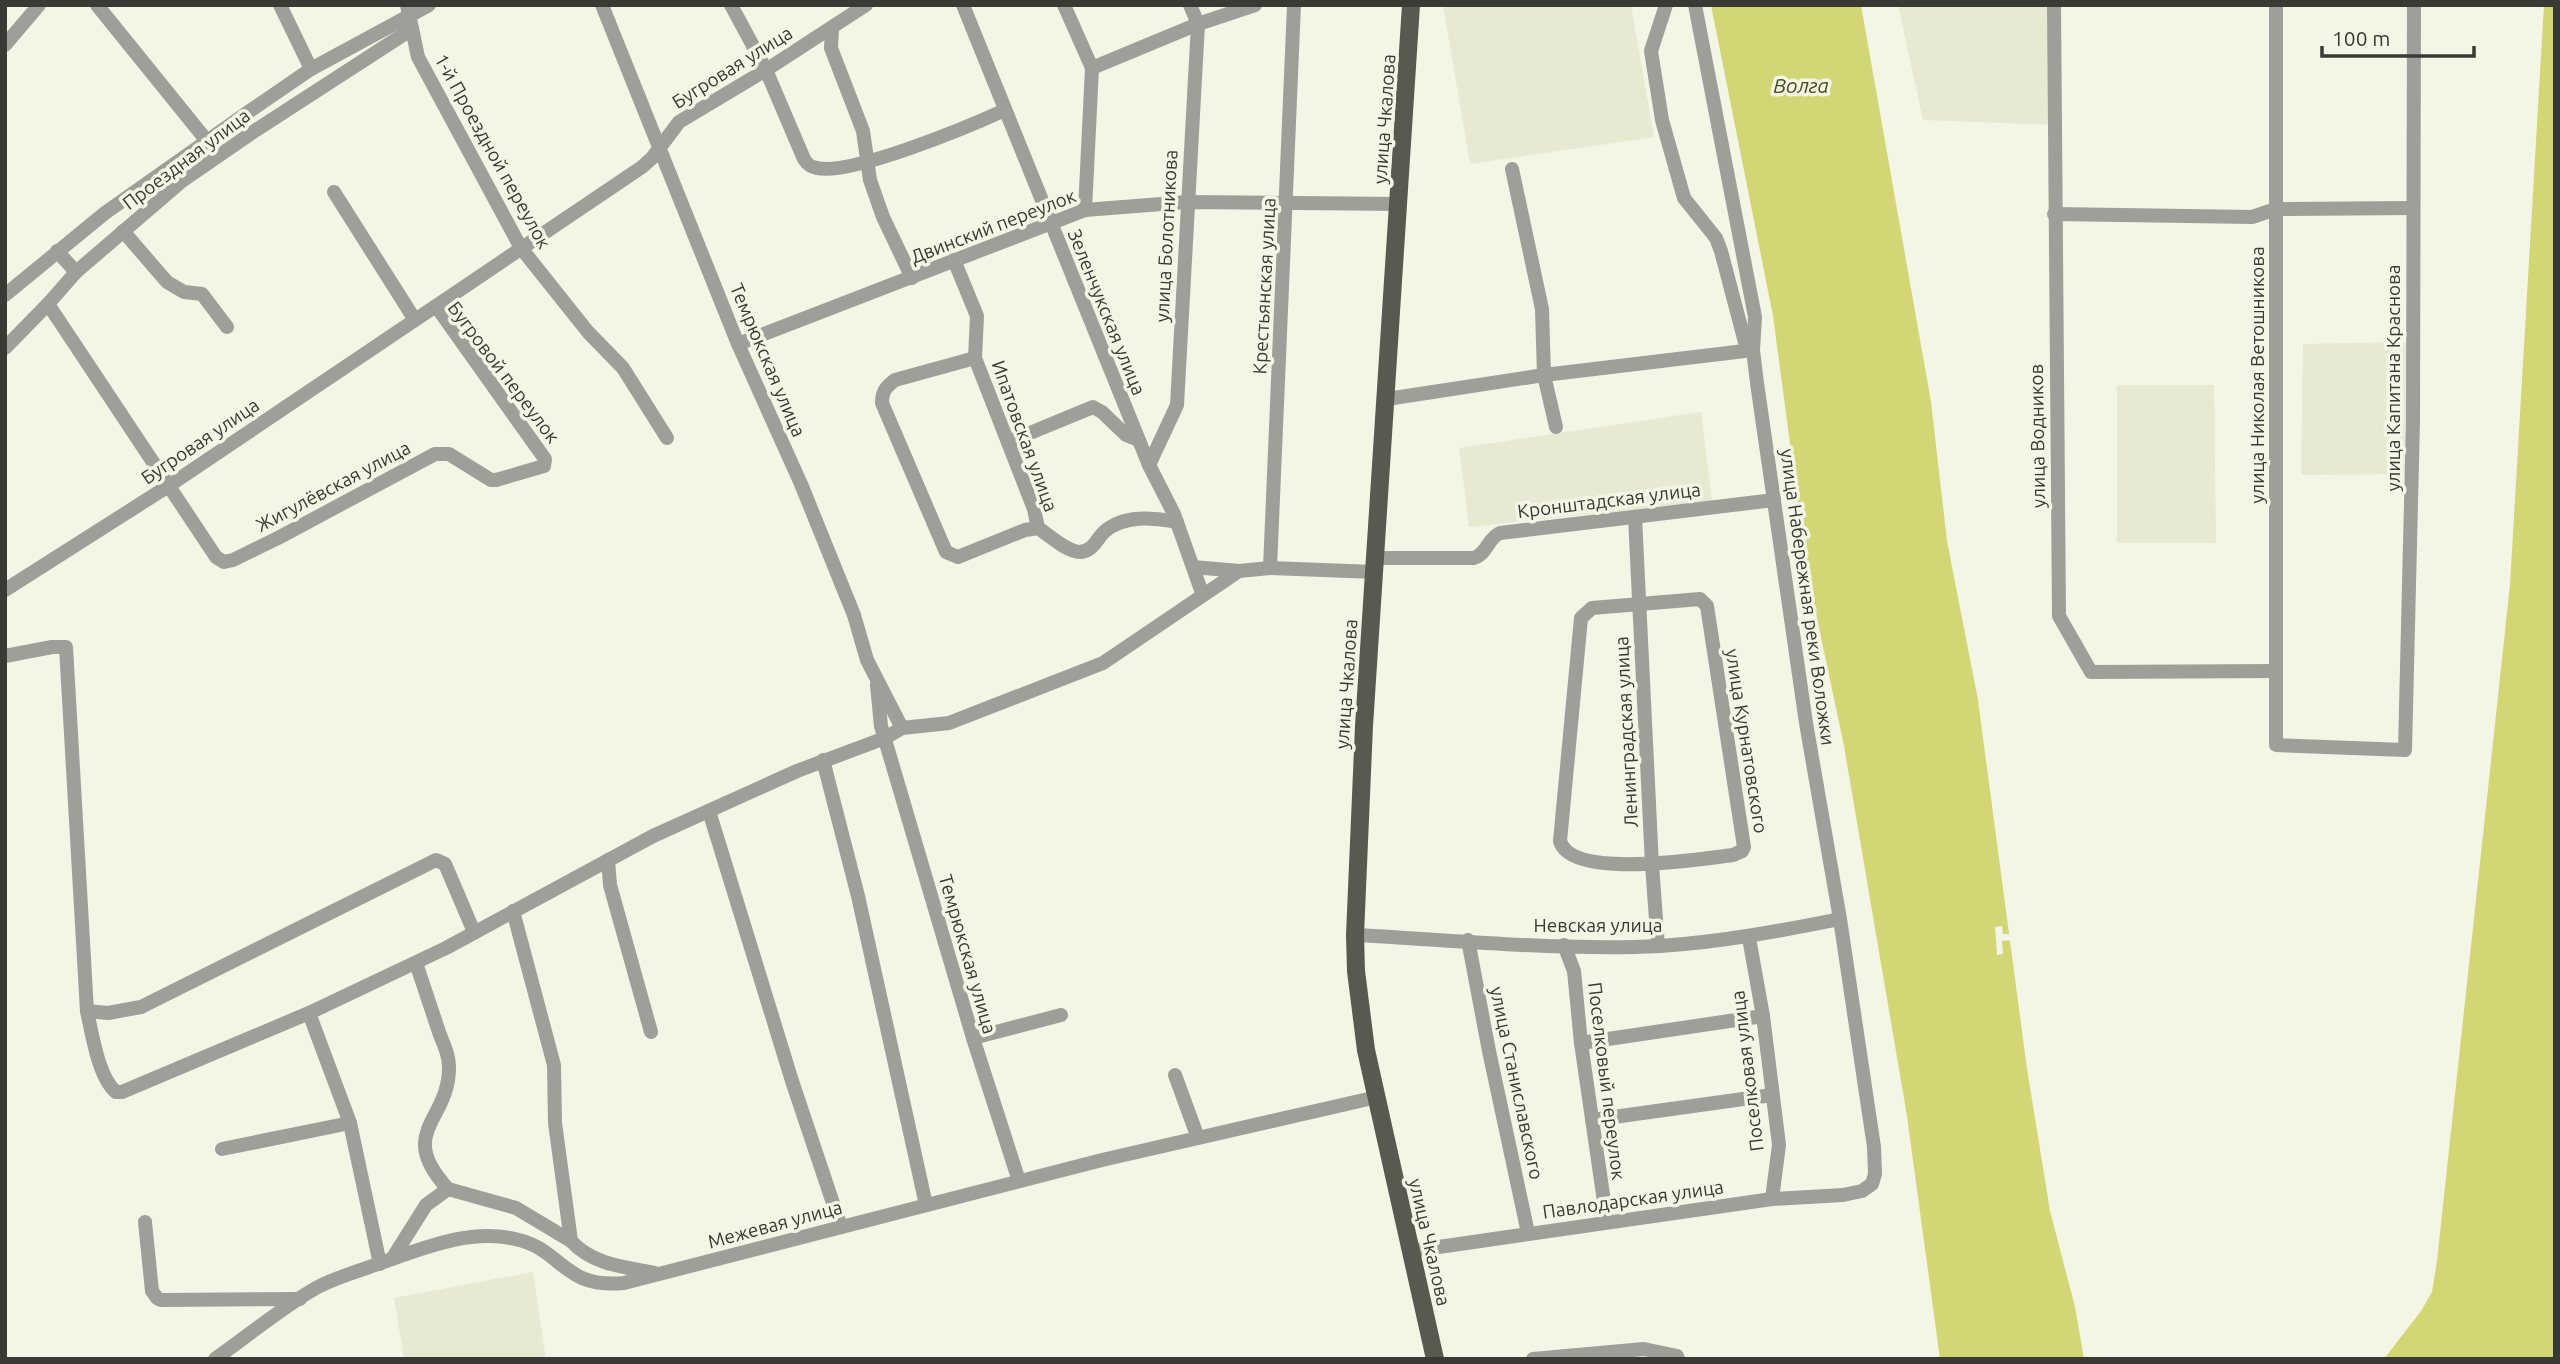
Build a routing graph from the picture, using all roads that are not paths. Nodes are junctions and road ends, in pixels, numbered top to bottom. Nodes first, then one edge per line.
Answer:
1 (39, 5) edge
2 (97, 5) edge
3 (280, 5) edge
4 (429, 5) edge
5 (602, 5) edge
6 (731, 5) edge
7 (866, 5) edge
8 (962, 5) edge
9 (1064, 5) edge
10 (1190, 5) edge
11 (1255, 5) edge
12 (1294, 5) edge
13 (1411, 5) edge
14 (1666, 5) edge
15 (1695, 5) edge
16 (2054, 5) edge
17 (2276, 5) edge
18 (2414, 5) edge
19 (409, 17) edge
20 (1198, 24) junction
21 (832, 28) junction
22 (5, 45) edge
23 (1092, 68) junction
24 (312, 69) junction
25 (766, 70) junction
26 (1004, 110) junction
27 (207, 141) junction
28 (659, 145) junction
29 (867, 160) junction
30 (1511, 169) dead end
31 (334, 192) dead end
32 (1187, 202) junction
33 (1287, 204) junction
34 (1400, 204) junction
35 (2413, 208) junction
36 (2276, 209) junction
37 (1085, 210) junction
38 (2054, 214) junction
39 (1050, 223) junction
40 (123, 231) junction
41 (521, 248) junction
42 (57, 251) junction
43 (954, 260) junction
44 (76, 272) junction
45 (912, 278) junction
46 (5, 295) edge
47 (48, 304) junction
48 (436, 306) junction
49 (415, 320) junction
50 (227, 327) dead end
51 (738, 344) junction
52 (5, 348) edge
53 (1750, 350) junction
54 (975, 358) junction
55 (1545, 375) junction
56 (1387, 399) junction
57 (1556, 427) dead end
58 (667, 439) dead end
59 (1139, 440) junction
60 (1008, 442) junction
61 (546, 463) joint
62 (1149, 465) junction
63 (170, 485) junction
64 (1774, 500) junction
65 (1635, 517) junction
66 (1177, 522) junction
67 (1038, 528) junction
68 (1376, 565) junction
69 (1193, 567) junction
70 (1270, 568) junction
71 (1239, 571) junction
72 (5, 590) edge
73 (1202, 593) junction
74 (1640, 605) junction
75 (5, 656) edge
76 (2276, 671) junction
77 (876, 677) junction
78 (902, 728) junction
79 (885, 738) junction
80 (2276, 745) joint
81 (823, 760) junction
82 (709, 811) junction
83 (608, 860) junction
84 (1652, 865) junction
85 (513, 911) junction
86 (1840, 919) junction
87 (474, 932) junction
88 (1355, 935) junction
89 (1749, 938) junction
90 (1468, 940) junction
91 (1564, 945) junction
92 (1658, 946) junction
93 (416, 963) junction
94 (87, 1011) junction
95 (310, 1013) junction
96 (1061, 1015) dead end
97 (1762, 1016) junction
98 (651, 1032) dead end
99 (973, 1038) junction
100 (1581, 1044) junction
101 (1175, 1075) dead end
102 (1772, 1095) junction
103 (1377, 1097) junction
104 (1592, 1119) junction
105 (350, 1123) junction
106 (1198, 1138) junction
107 (222, 1149) dead end
108 (1019, 1181) junction
109 (448, 1189) junction
110 (1862, 1191) joint
111 (1772, 1199) junction
112 (926, 1205) junction
113 (1607, 1222) junction
114 (145, 1223) dead end
115 (841, 1227) junction
116 (1528, 1233) junction
117 (571, 1241) junction
118 (1410, 1251) junction
119 (386, 1261) junction
120 (660, 1274) junction
121 (300, 1299) junction
122 (215, 1359) edge
123 (1435, 1359) edge
124 (1533, 1359) edge
125 (1678, 1359) edge

1 - 22 street
2 - 27 street
3 - 24 street
4 - 19 street, Проездная улица
5 - 28 street, Темрюкская улица
6 - 25 street
7 - 21 street, Бугровая улица
8 - 26 street, Зеленчукская улица
9 - 23 street
10 - 20 street, улица Болотникова
11 - 20 street
12 - 33 street, Крестьянская улица
13 - 34 main road, улица Чкалова
14 - 53 street
15 - 53 street, улица Набережная реки Воложки
16 - 38 street, улица Водников
17 - 36 street, улица Николая Ветошникова
18 - 35 street, улица Капитана Краснова
19 - 24 street, Проездная улица
19 - 40 street, Проездная улица
19 - 41 street, 1-й Проездной переулок
20 - 23 street
20 - 32 street, улица Болотникова
21 - 25 street, Бугровая улица
21 - 29 street
23 - 37 street
24 - 27 street, Проездная улица
25 - 28 street, Бугровая улица
25 - 29 street
26 - 29 street
26 - 39 street, Зеленчукская улица
27 - 42 street, Проездная улица
28 - 41 street, Бугровая улица
28 - 51 street, Темрюкская улица
29 - 45 street
30 - 55 street
31 - 49 street
32 - 33 street, Двинский переулок
32 - 37 street, Двинский переулок
32 - 62 street, улица Болотникова
33 - 34 street, Двинский переулок
33 - 70 street, Крестьянская улица
34 - 56 main road, улица Чкалова
35 - 36 street
35 - 80 street, улица Капитана Краснова
36 - 38 street
36 - 76 street, улица Николая Ветошникова
37 - 39 street, Двинский переулок
38 - 76 street, улица Водников
39 - 43 street, Двинский переулок
39 - 59 street, Зеленчукская улица
40 - 44 street, Проездная улица
40 - 50 street
41 - 48 street
41 - 58 street, 1-й Проездной переулок
42 - 44 street
42 - 46 street, Проездная улица
43 - 45 street, Двинский переулок
43 - 54 street, Ипатовская улица
44 - 47 street, Проездная улица
45 - 51 street, Двинский переулок
47 - 52 street, Проездная улица
47 - 63 street
48 - 49 street, Бугровой переулок
48 - 61 street, Бугровой переулок
49 - 63 street, Бугровая улица
51 - 77 street, Темрюкская улица
53 - 55 street
53 - 64 street, улица Набережная реки Воложки
54 - 60 street, Ипатовская улица
54 - 67 street, Ипатовская улица
55 - 56 street
55 - 57 street
56 - 68 main road, улица Чкалова
59 - 60 street
59 - 62 street, Зеленчукская улица
60 - 67 street, Ипатовская улица
61 - 63 street, Жигулёвская улица
62 - 66 street, Зеленчукская улица
63 - 72 street, Бугровая улица
64 - 65 street, Кронштадская улица
64 - 86 street, улица Набережная реки Воложки
65 - 68 street, Кронштадская улица
65 - 74 street, Ленинградская улица
66 - 67 street
66 - 69 street, Зеленчукская улица
68 - 70 street, Кронштадская улица
68 - 88 main road, улица Чкалова
69 - 71 street
69 - 73 street, Зеленчукская улица
70 - 71 street, Кронштадская улица
71 - 73 street
73 - 78 street
74 - 84 street, Ленинградская улица
74 - 84 street, улица Курнатовского
74 - 84 street, улица Курнатовского
75 - 94 street
76 - 80 street, улица Николая Ветошникова
77 - 78 street, Темрюкская улица
77 - 79 street, Темрюкская улица
78 - 79 street
79 - 81 street
79 - 99 street, Темрюкская улица
81 - 82 street
81 - 112 street
82 - 83 street
82 - 115 street
83 - 85 street
83 - 98 street
84 - 92 street, Ленинградская улица
85 - 87 street
85 - 117 street
86 - 89 street, Невская улица
86 - 110 street, улица Набережная реки Воложки
87 - 93 street
87 - 94 street
88 - 90 street, Невская улица
88 - 103 main road, улица Чкалова
89 - 92 street, Невская улица
89 - 97 street, Поселковая улица
90 - 91 street, Невская улица
90 - 116 street, улица Станиславского
91 - 92 street, Невская улица
91 - 100 street, Поселковый переулок
93 - 95 street
93 - 109 street
94 - 95 street
95 - 105 street
96 - 99 street
97 - 100 street
97 - 102 street, Поселковая улица
99 - 108 street, Темрюкская улица
100 - 104 street, Поселковый переулок
101 - 106 street
102 - 104 street
102 - 111 street, Поселковая улица
103 - 106 street, Межевая улица
103 - 118 main road, улица Чкалова
104 - 113 street, Поселковый переулок
105 - 107 street
105 - 119 street
106 - 108 street, Межевая улица
108 - 112 street, Межевая улица
109 - 117 street
109 - 119 street
110 - 111 street, Павлодарская улица
111 - 113 street, Павлодарская улица
112 - 115 street, Межевая улица
113 - 116 street, Павлодарская улица
114 - 121 street
115 - 120 street, Межевая улица
116 - 118 street, Павлодарская улица
117 - 120 street
118 - 123 main road, улица Чкалова
119 - 120 street, Межевая улица
119 - 121 street, Межевая улица
121 - 122 street, Межевая улица
124 - 125 street

